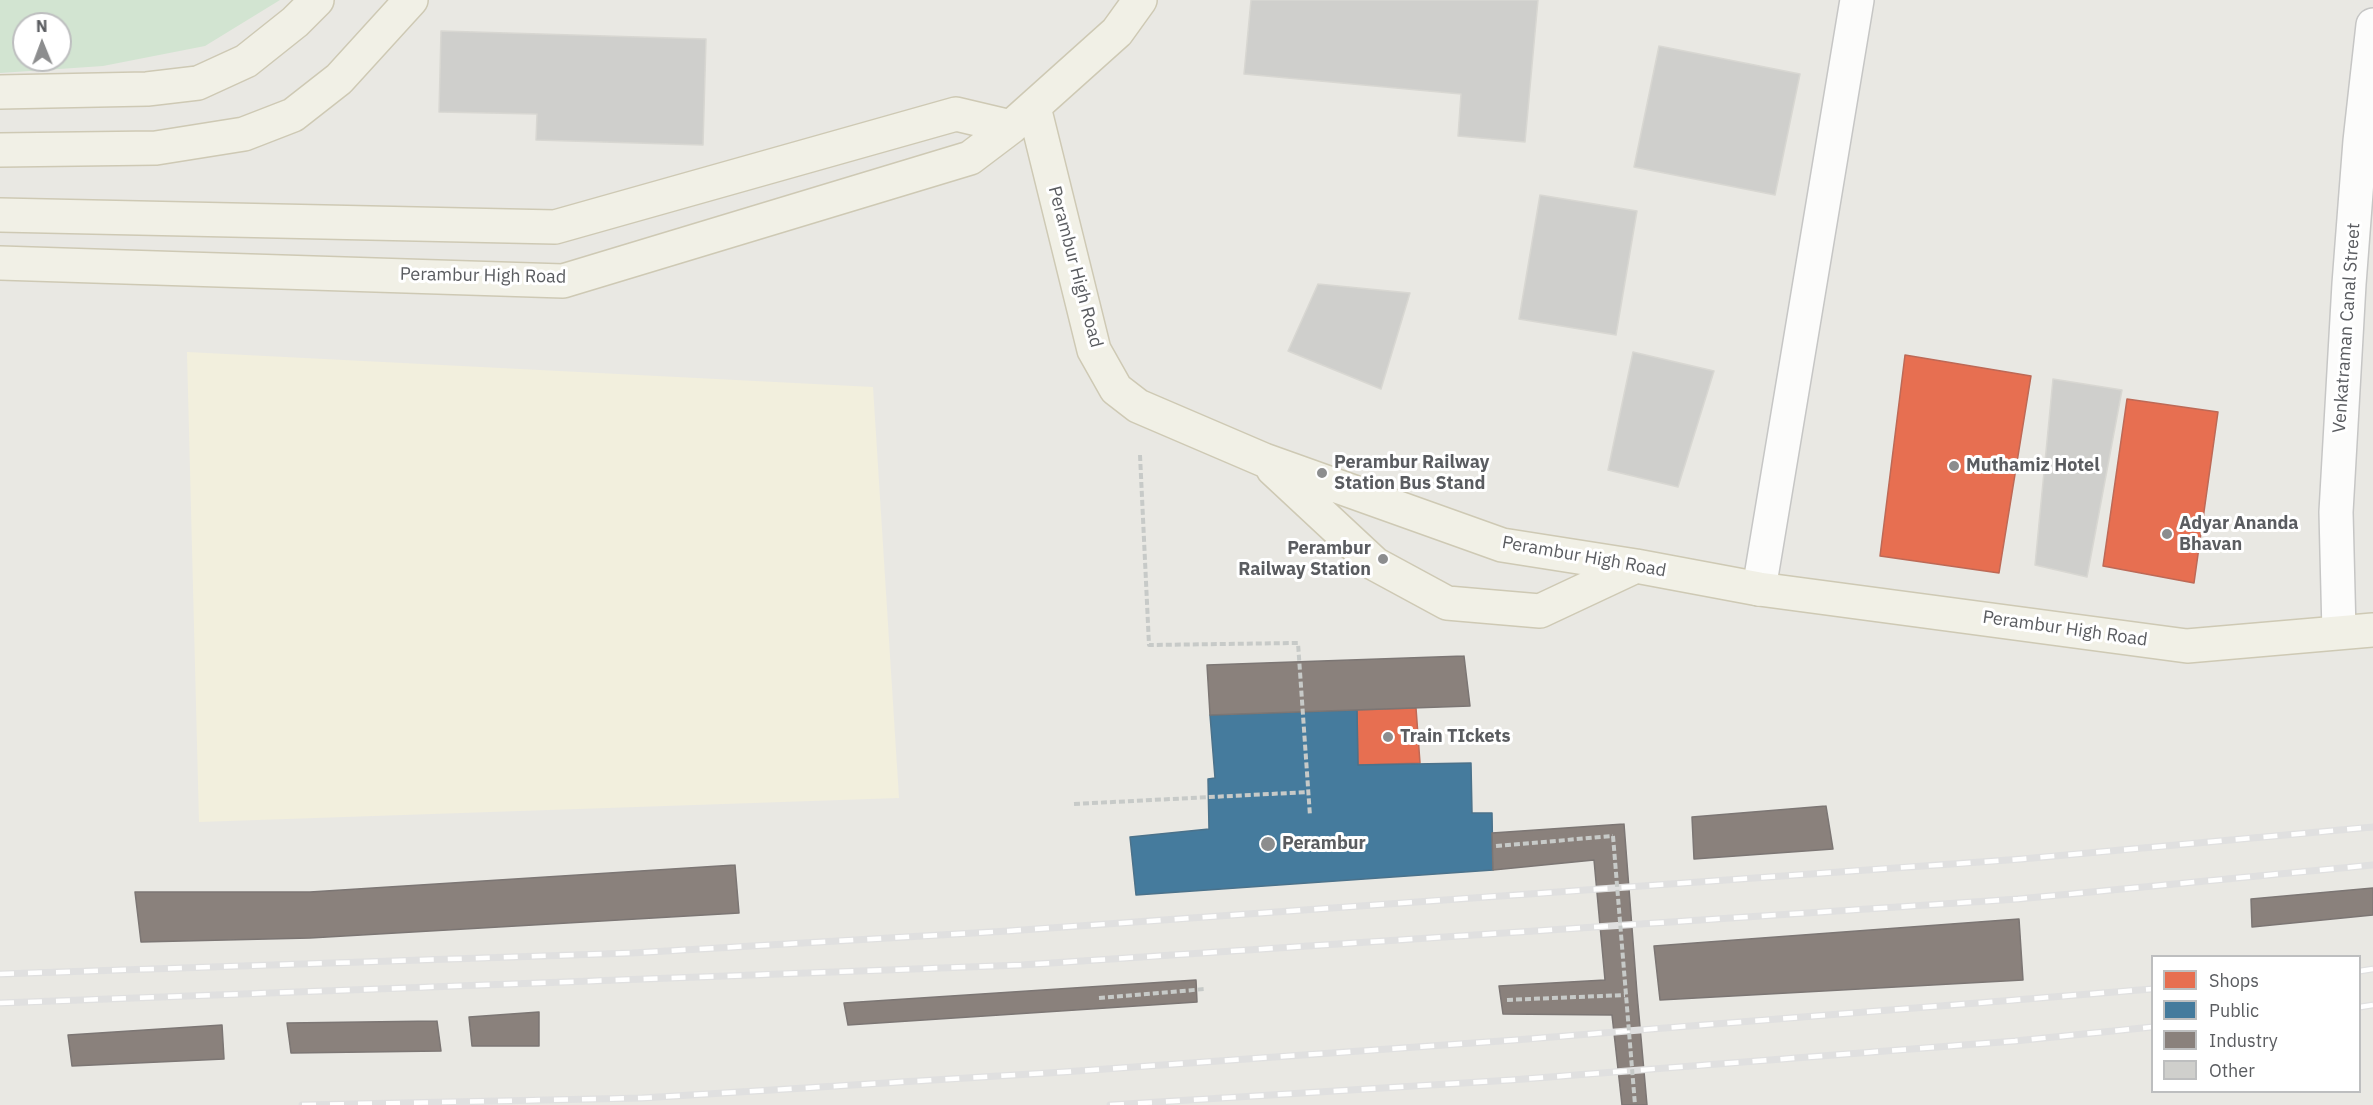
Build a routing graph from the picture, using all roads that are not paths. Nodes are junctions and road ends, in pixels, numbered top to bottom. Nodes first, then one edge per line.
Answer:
1 (317, 0) edge
2 (411, 0) edge
3 (1111, 0) edge
4 (1140, 0) edge
5 (1857, 0) edge
6 (2373, 25) edge
7 (1117, 32) junction
8 (0, 92) edge
9 (1022, 117) junction
10 (2367, 141) edge
11 (0, 150) edge
12 (0, 215) edge
13 (0, 263) edge
14 (1264, 460) junction
15 (1636, 566) junction
16 (1759, 589) junction
17 (2373, 630) edge
18 (2339, 632) junction

1 - 8 main road
2 - 11 main road
3 - 7 main road
4 - 7 main road
5 - 16 street
6 - 10 street, Venkatraman Canal Street
7 - 9 main road
9 - 12 main road
9 - 13 main road, Perambur High Road
9 - 14 main road, Perambur High Road
10 - 18 street, Venkatraman Canal Street
14 - 15 main road, Perambur High Road
14 - 15 main road
15 - 16 main road, Perambur High Road
16 - 18 main road, Perambur High Road
17 - 18 main road, Perambur High Road

